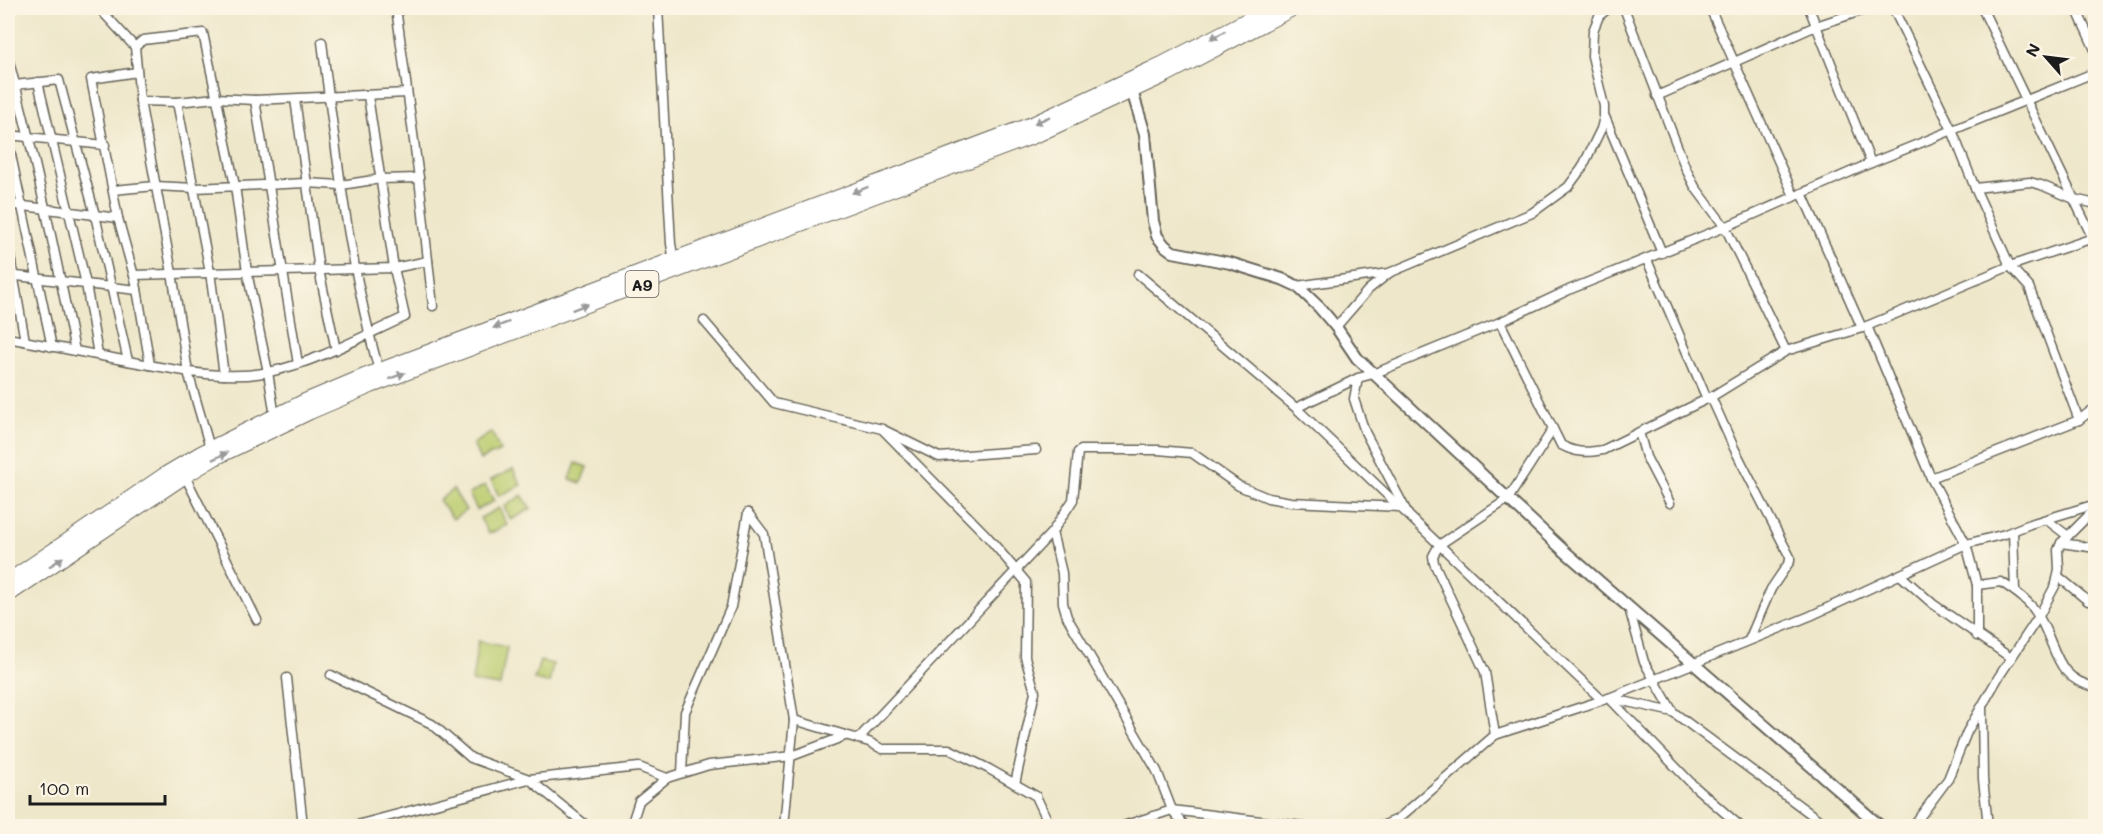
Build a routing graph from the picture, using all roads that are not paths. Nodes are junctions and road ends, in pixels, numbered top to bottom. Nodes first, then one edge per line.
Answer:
1 (99, 8) edge
2 (396, 8) edge
3 (658, 8) edge
4 (1269, 8) edge
5 (1294, 8) edge
6 (1609, 8) edge
7 (1624, 8) edge
8 (1710, 8) edge
9 (1809, 8) edge
10 (1870, 8) edge
11 (1893, 8) edge
12 (1982, 8) edge
13 (2076, 8) edge
14 (1816, 26) junction
15 (322, 42) dead end
16 (135, 47) junction
17 (2096, 52) edge
18 (8, 58) edge
19 (1735, 62) junction
20 (137, 72) junction
21 (2096, 72) edge
22 (38, 82) junction
23 (15, 85) junction
24 (1132, 91) junction
25 (407, 93) junction
26 (368, 96) junction
27 (1657, 96) junction
28 (216, 98) junction
29 (329, 98) junction
30 (295, 99) junction
31 (255, 100) junction
32 (2026, 100) junction
33 (140, 101) junction
34 (177, 102) junction
35 (1604, 117) junction
36 (1952, 130) junction
37 (8, 135) edge
38 (30, 137) junction
39 (53, 140) junction
40 (8, 141) edge
41 (75, 143) junction
42 (105, 145) junction
43 (1871, 163) junction
44 (419, 178) junction
45 (380, 179) junction
46 (306, 183) junction
47 (268, 184) junction
48 (341, 185) junction
49 (155, 186) junction
50 (235, 186) junction
51 (195, 188) junction
52 (1975, 188) junction
53 (113, 190) junction
54 (1798, 195) junction
55 (2074, 199) junction
56 (8, 204) edge
57 (2096, 204) edge
58 (23, 206) junction
59 (47, 209) junction
60 (70, 212) junction
61 (95, 215) junction
62 (118, 218) junction
63 (1725, 227) junction
64 (2094, 240) edge
65 (8, 245) edge
66 (1662, 253) junction
67 (674, 260) junction
68 (1647, 260) junction
69 (428, 261) junction
70 (2010, 266) junction
71 (394, 268) junction
72 (354, 269) junction
73 (319, 270) junction
74 (282, 271) junction
75 (210, 272) junction
76 (247, 272) junction
77 (172, 273) junction
78 (1389, 273) junction
79 (1138, 274) dead end
80 (11, 275) edge
81 (134, 275) junction
82 (39, 278) junction
83 (61, 281) junction
84 (86, 284) junction
85 (111, 286) junction
86 (1297, 286) junction
87 (137, 290) junction
88 (433, 306) dead end
89 (704, 321) dead end
90 (1500, 322) junction
91 (1336, 327) junction
92 (1865, 327) junction
93 (369, 334) junction
94 (8, 338) edge
95 (26, 341) junction
96 (52, 347) junction
97 (336, 350) junction
98 (75, 351) junction
99 (1786, 351) junction
100 (98, 355) junction
101 (128, 361) junction
102 (298, 364) junction
103 (150, 365) junction
104 (379, 371) junction
105 (188, 372) junction
106 (268, 372) junction
107 (1373, 374) junction
108 (224, 375) junction
109 (1358, 378) junction
110 (1709, 398) junction
111 (2096, 407) edge
112 (1296, 408) junction
113 (275, 417) junction
114 (2079, 420) junction
115 (882, 429) junction
116 (1553, 429) junction
117 (1639, 432) junction
118 (210, 448) junction
119 (1036, 450) dead end
120 (184, 476) junction
121 (1931, 478) junction
122 (1508, 499) junction
123 (1670, 503) dead end
124 (2096, 505) edge
125 (1403, 509) junction
126 (2092, 516) edge
127 (2047, 520) junction
128 (2013, 531) junction
129 (1052, 532) junction
130 (2068, 536) junction
131 (2061, 543) junction
132 (1966, 544) junction
133 (1439, 545) junction
134 (2096, 548) edge
135 (1016, 570) junction
136 (1900, 575) junction
137 (2058, 576) junction
138 (8, 581) edge
139 (1977, 585) junction
140 (2015, 591) junction
141 (8, 595) edge
142 (2096, 597) edge
143 (1629, 607) junction
144 (2038, 616) junction
145 (257, 620) dead end
146 (1977, 636) junction
147 (1749, 640) junction
148 (2011, 658) junction
149 (1693, 662) junction
150 (331, 675) dead end
151 (287, 678) dead end
152 (1654, 678) junction
153 (2096, 687) edge
154 (1605, 699) junction
155 (1982, 706) junction
156 (1673, 712) junction
157 (794, 720) junction
158 (845, 735) junction
159 (1495, 735) junction
160 (858, 739) junction
161 (792, 756) junction
162 (682, 773) junction
163 (667, 778) junction
164 (529, 779) junction
165 (1015, 784) junction
166 (1172, 810) junction
167 (303, 826) edge
168 (353, 826) edge
169 (587, 826) edge
170 (631, 826) edge
171 (784, 826) edge
172 (1050, 826) edge
173 (1123, 826) edge
174 (1185, 826) edge
175 (1302, 826) edge
176 (1382, 826) edge
177 (1740, 826) edge
178 (1827, 826) edge
179 (1880, 826) edge
180 (1913, 826) edge
181 (1988, 826) edge

1 - 16 street
2 - 25 street
3 - 67 street
4 -> 67 highway, A9
5 - 24 highway, A9
6 - 35 street
7 - 27 street
8 - 19 street
9 - 14 street
10 - 14 street
11 - 36 street
12 - 32 street
13 - 17 street
14 - 19 street
14 - 43 street
15 - 29 street
16 - 20 street
16 - 28 street
18 - 23 street
19 - 27 street
19 - 54 street
20 - 33 street
20 - 42 street
21 - 32 street
22 - 23 street
22 - 39 street
22 - 41 street
23 - 38 street
24 - 86 street
120 -> 24 highway, A9
25 - 26 street
25 - 44 street
26 - 29 street
26 - 45 street
27 - 63 street
28 - 31 street
28 - 34 street
28 - 50 street
29 - 30 street
29 - 48 street
30 - 31 street
30 - 46 street
31 - 47 street
32 - 36 street
32 - 55 street
33 - 34 street
33 - 49 street
34 - 51 street
35 - 66 street
35 - 78 street
36 - 43 street
36 - 52 street
37 - 38 street
38 - 39 street
38 - 59 street
39 - 41 street
39 - 60 street
40 - 58 street
41 - 42 street
41 - 61 street
42 - 53 street
43 - 54 street
44 - 45 street
44 - 69 street
45 - 48 street
45 - 71 street
46 - 47 street
46 - 48 street
46 - 73 street
47 - 50 street
47 - 74 street
48 - 72 street
49 - 51 street
49 - 53 street
49 - 77 street
50 - 51 street
50 - 76 street
51 - 75 street
52 - 55 street
52 - 70 street
53 - 62 street
54 - 63 street
54 - 92 street
55 - 57 street
55 - 64 street
56 - 58 street
58 - 59 street
58 - 82 street
59 - 60 street
59 - 83 street
60 - 61 street
60 - 84 street
61 - 62 street
61 - 85 street
62 - 81 street
63 - 66 street
63 - 99 street
64 - 70 street
65 - 80 street
66 - 68 street
67 -> 104 highway, A9
68 - 90 street
68 - 110 street
69 - 71 street
69 - 88 street
70 - 92 street
70 - 114 street
71 - 72 street
71 - 93 street
72 - 73 street
72 - 93 street
73 - 74 street
73 - 97 street
74 - 76 street
74 - 102 street
75 - 76 street
75 - 77 street
75 - 108 street
76 - 106 street
77 - 81 street
77 - 105 street
78 - 86 street
78 - 91 street
79 - 112 street
80 - 82 street
80 - 95 street
81 - 87 street
82 - 83 street
82 - 96 street
83 - 84 street
83 - 98 street
84 - 85 street
84 - 100 street
85 - 87 street
85 - 101 street
86 - 91 street
87 - 103 street
89 - 115 street
90 - 107 street
90 - 116 street
91 - 107 street
92 - 99 street
92 - 121 street
93 - 97 street
93 - 104 street
94 - 95 street
95 - 96 street
96 - 98 street
97 - 102 street
98 - 100 street
99 - 110 street
100 - 101 street
101 - 103 street
102 - 106 street
103 - 105 street
104 - 113 highway, A9
105 - 108 street
105 - 118 street
106 - 108 street
106 - 113 street
107 - 109 street
107 - 122 street
109 - 112 street
109 - 125 street
110 - 117 street
110 - 147 street
111 - 114 street
112 - 125 street
113 - 118 highway, A9
114 - 121 street
115 - 119 street
115 - 135 street
116 - 117 street
116 - 122 street
117 - 123 street
118 - 138 highway, A9
141 -> 120 highway, A9
120 - 145 street
121 - 132 street
122 - 133 street
122 - 143 street
124 - 126 street
124 - 127 street
125 - 129 street
125 - 133 street
126 - 130 street
127 - 128 street
127 - 130 street
128 - 132 street
128 - 140 street
129 - 135 street
129 - 166 street
130 - 131 street
131 - 134 street
131 - 137 street
132 - 136 street
132 - 139 street
133 - 154 street
133 - 159 street
135 - 160 street
135 - 165 street
136 - 146 street
136 - 147 street
137 - 142 street
137 - 144 street
139 - 140 street
139 - 146 street
140 - 144 street
143 - 149 street
143 - 152 street
144 - 148 street
144 - 153 street
146 - 148 street
147 - 149 street
148 - 155 street
149 - 152 street
149 - 179 street
150 - 164 street
151 - 167 street
152 - 154 street
152 - 156 street
154 - 156 street
154 - 159 street
154 - 177 street
155 - 180 street
155 - 181 street
156 - 178 street
157 - 158 street
157 - 161 street
157 - 162 street
158 - 160 street
158 - 161 street
159 - 176 street
160 - 165 street
161 - 162 street
161 - 171 street
162 - 163 street
163 - 164 street
163 - 170 street
164 - 168 street
164 - 169 street
165 - 172 street
166 - 173 street
166 - 174 street
166 - 175 street

